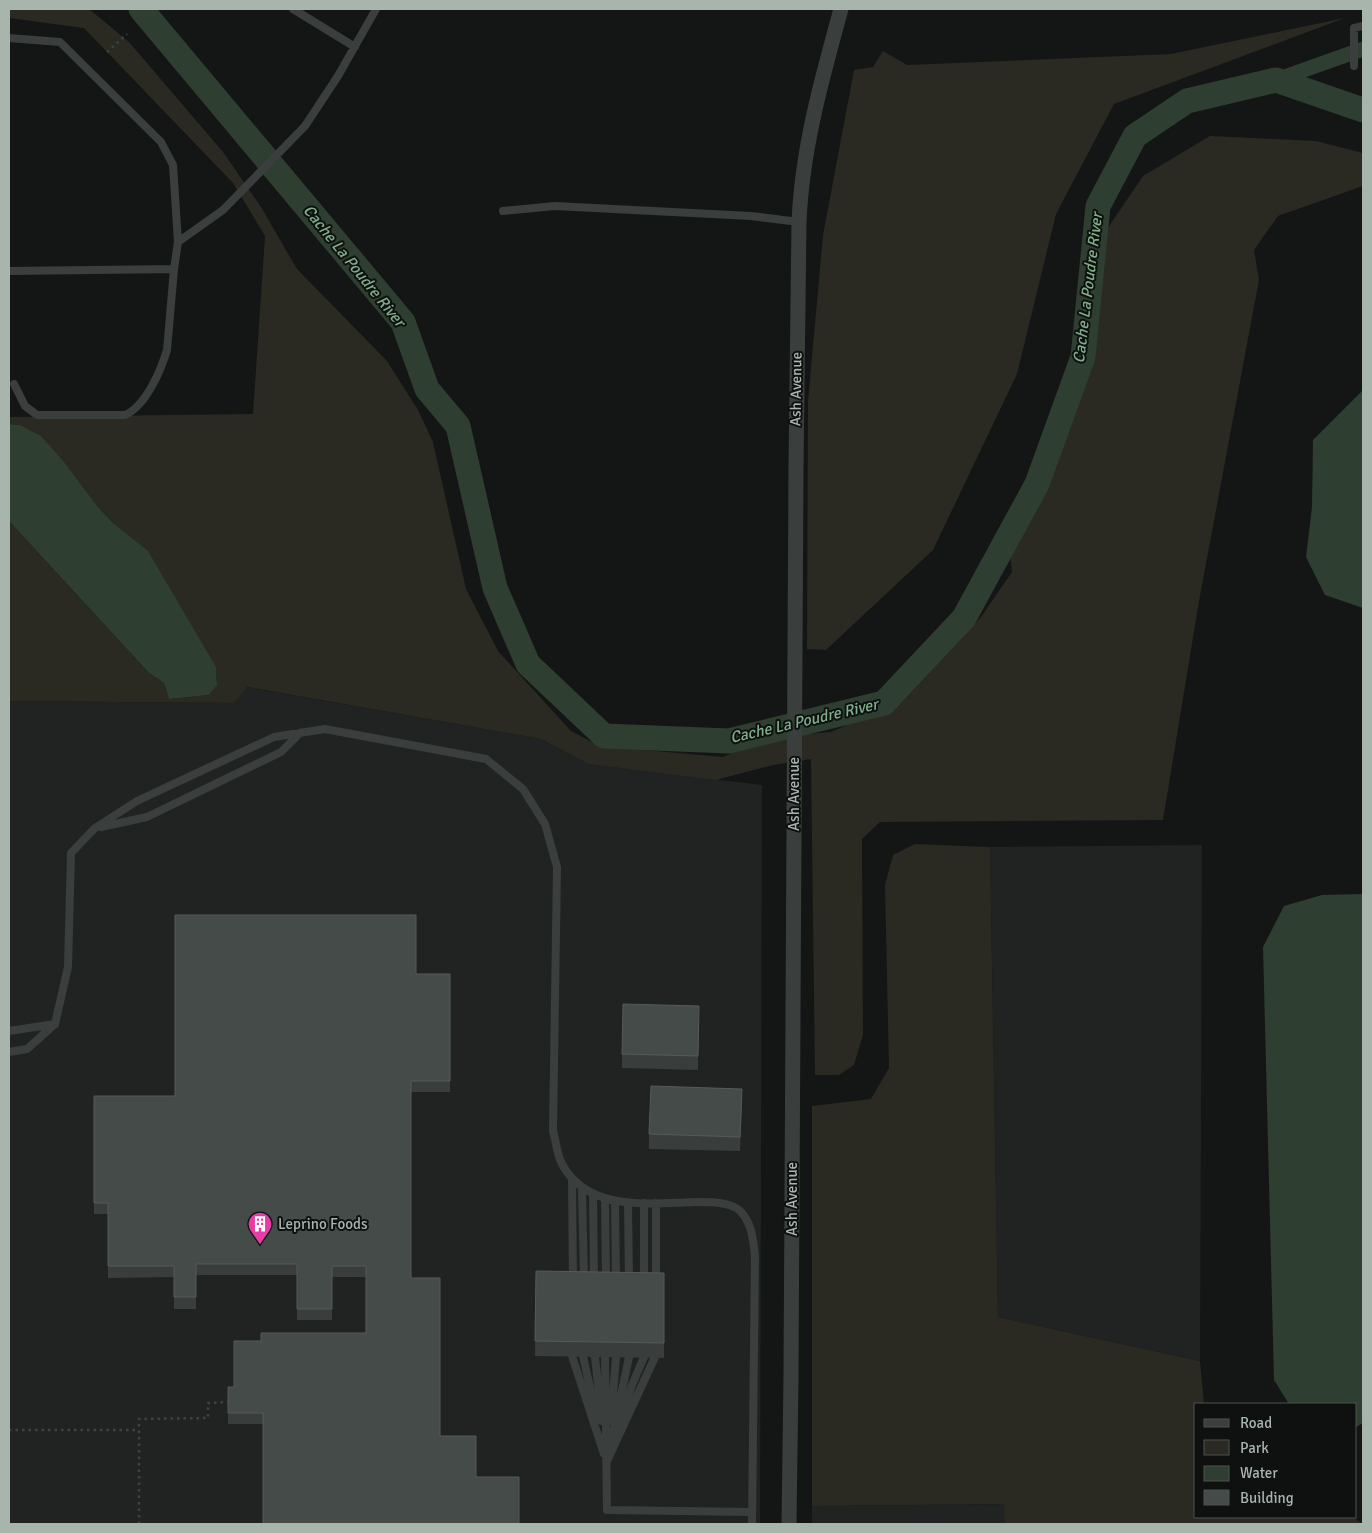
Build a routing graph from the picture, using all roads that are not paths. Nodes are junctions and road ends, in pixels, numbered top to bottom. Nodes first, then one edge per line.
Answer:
1 (293, 9) edge
2 (376, 9) edge
3 (841, 9) edge
4 (1363, 26) edge
5 (9, 38) edge
6 (355, 47) junction
7 (1354, 66) dead end
8 (503, 211) dead end
9 (799, 222) junction
10 (178, 242) junction
11 (174, 269) junction
12 (9, 270) edge
13 (14, 384) dead end
14 (300, 733) junction
15 (95, 828) junction
16 (55, 1024) junction
17 (9, 1031) edge
18 (9, 1052) edge
19 (572, 1179) junction
20 (582, 1188) junction
21 (594, 1195) junction
22 (605, 1199) junction
23 (615, 1201) junction
24 (628, 1203) junction
25 (644, 1203) junction
26 (656, 1203) junction
27 (573, 1287) edge
28 (584, 1287) edge
29 (594, 1287) edge
30 (606, 1287) edge
31 (616, 1287) edge
32 (629, 1287) edge
33 (644, 1288) edge
34 (656, 1288) edge
35 (656, 1337) edge
36 (572, 1356) edge
37 (583, 1356) edge
38 (595, 1357) edge
39 (605, 1357) edge
40 (616, 1357) edge
41 (629, 1357) edge
42 (644, 1357) edge
43 (607, 1463) junction
44 (752, 1512) junction
45 (752, 1524) edge
46 (789, 1524) edge

1 - 6 lane
2 - 6 lane
3 - 9 street, Ash Avenue
4 - 7 lane
5 - 10 lane
6 - 10 lane
8 - 9 lane
9 - 46 street, Ash Avenue
10 - 11 lane
11 - 12 lane
11 - 13 lane
14 - 15 lane
14 - 15 lane
14 - 19 lane
15 - 16 lane
16 - 17 lane
16 - 18 lane
19 - 20 lane
19 - 27 lane
20 - 21 lane
20 - 28 lane
21 - 22 lane
21 - 29 lane
22 - 23 lane
22 - 30 lane
23 - 24 lane
23 - 31 lane
24 - 25 lane
24 - 32 lane
25 - 26 lane
25 - 33 lane
26 - 34 lane
26 - 44 lane
35 - 43 lane
36 - 43 lane
37 - 43 lane
38 - 43 lane
39 - 43 lane
40 - 43 lane
41 - 43 lane
42 - 43 lane
43 - 44 lane
44 - 45 lane

